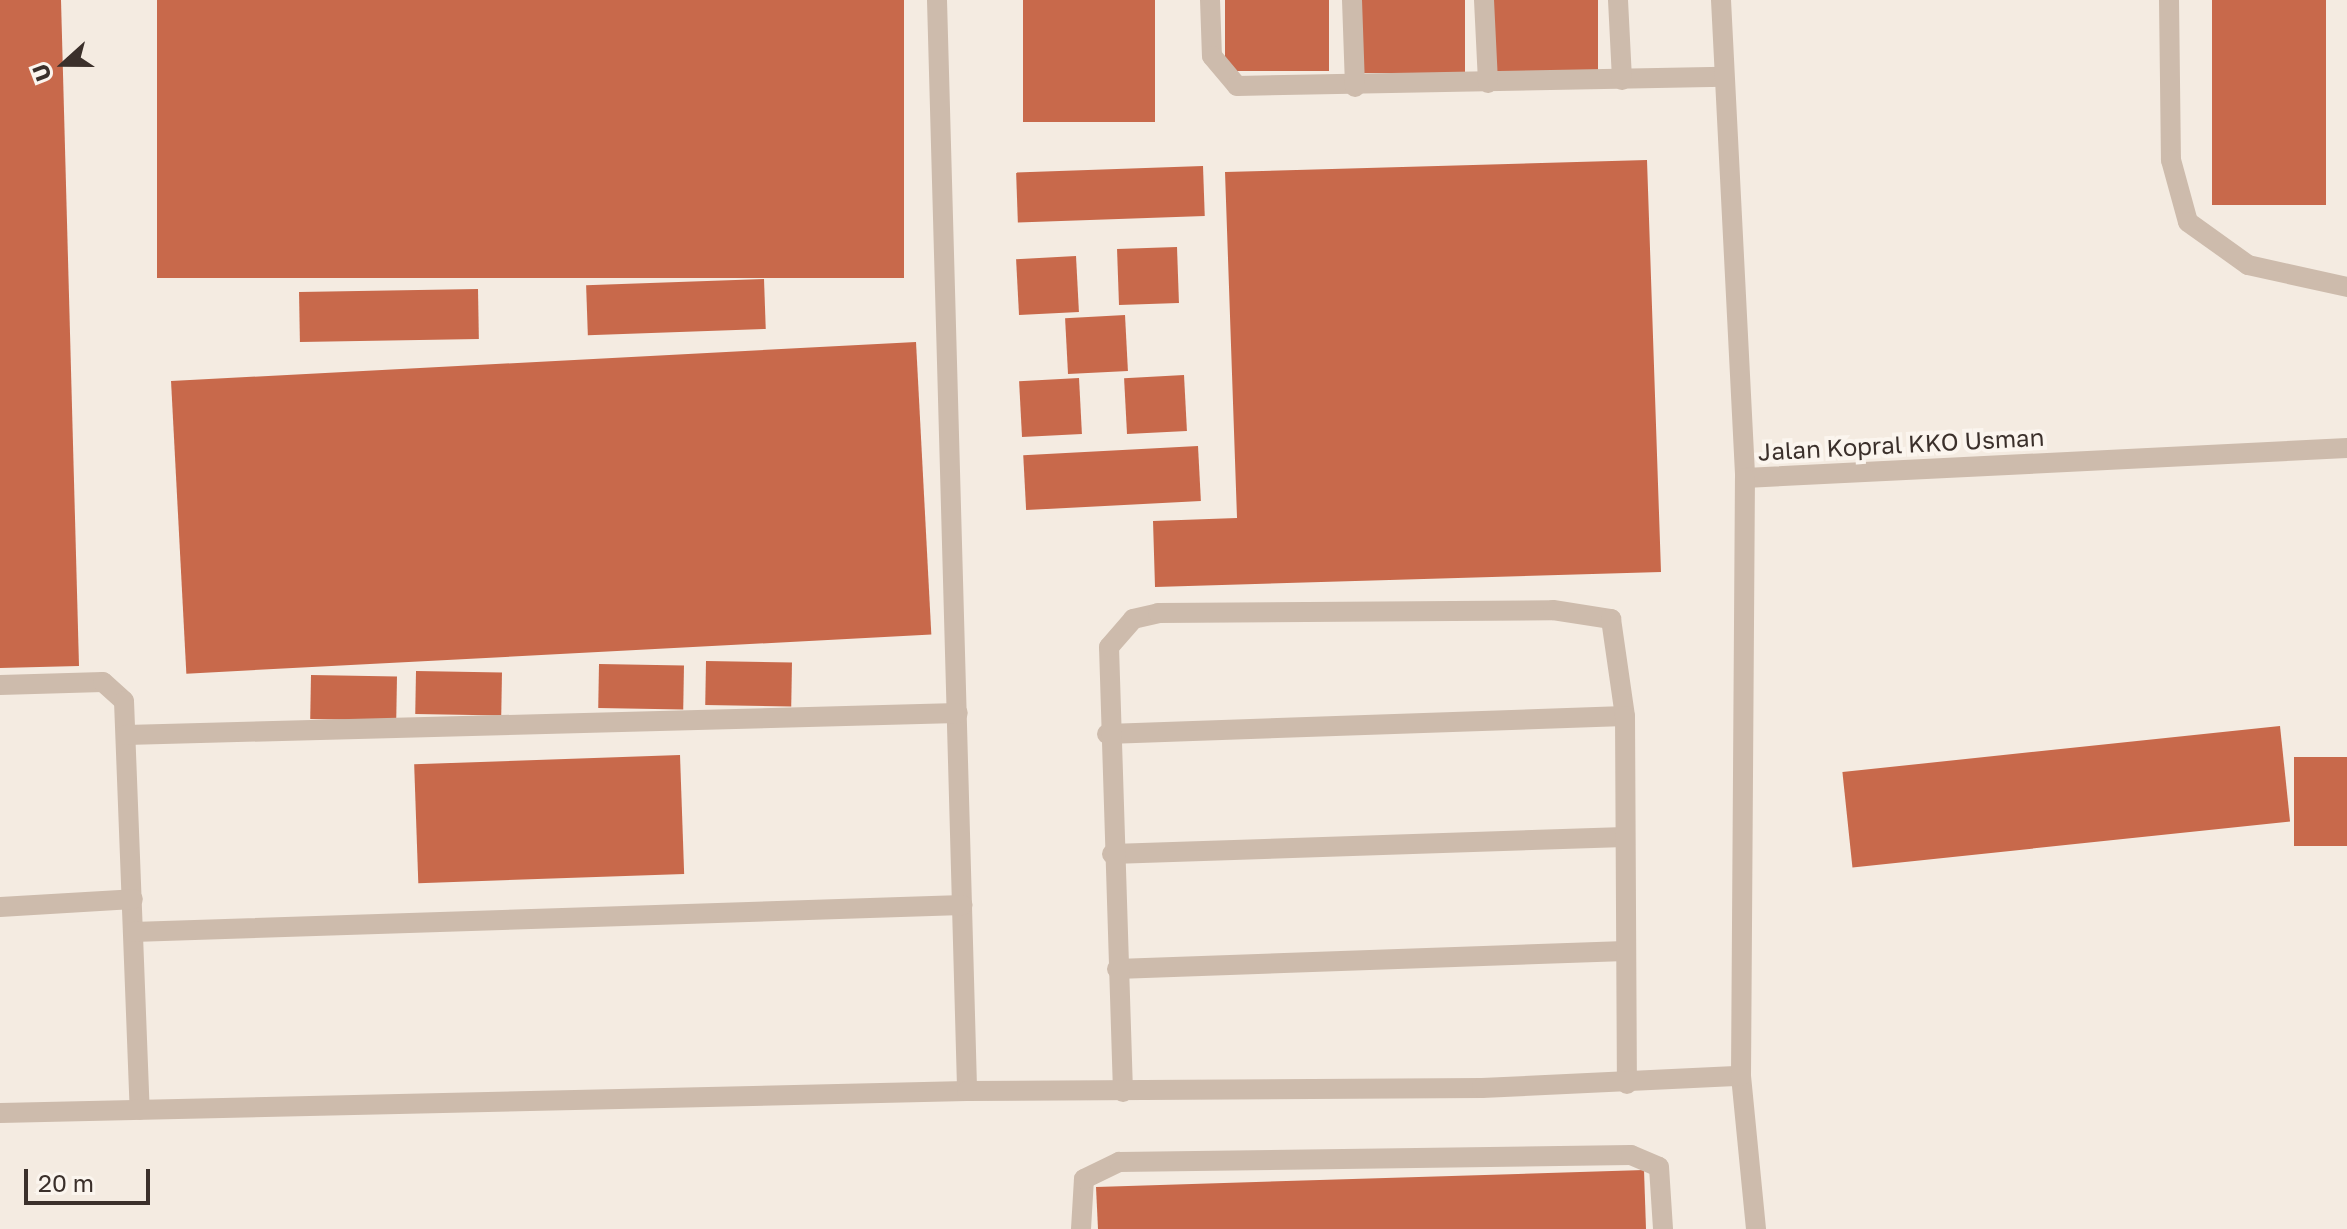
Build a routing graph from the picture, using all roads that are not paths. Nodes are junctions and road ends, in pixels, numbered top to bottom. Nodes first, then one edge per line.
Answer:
1 (937, 0) edge
2 (1210, 0) edge
3 (1352, 0) edge
4 (1484, 0) edge
5 (1618, 0) edge
6 (1721, 0) edge
7 (2169, 0) edge
8 (1724, 77) junction
9 (1622, 80) junction
10 (1488, 83) junction
11 (1355, 87) junction
12 (2347, 287) edge
13 (2347, 448) edge
14 (1745, 478) junction
15 (0, 685) edge
16 (958, 713) junction
17 (1625, 716) junction
18 (1107, 734) junction
19 (126, 735) junction
20 (1625, 837) junction
21 (1112, 854) junction
22 (133, 899) junction
23 (963, 905) junction
24 (0, 907) edge
25 (133, 932) junction
26 (1626, 951) junction
27 (1117, 969) junction
28 (1741, 1076) junction
29 (1627, 1084) junction
30 (967, 1091) junction
31 (1123, 1092) junction
32 (140, 1110) junction
33 (0, 1113) edge
34 (1081, 1229) edge
35 (1663, 1229) edge
36 (1756, 1229) edge

1 - 16 lane
2 - 11 lane
3 - 11 lane
4 - 10 lane
5 - 9 lane
6 - 8 lane, Jalan Kopral KKO Usman
7 - 12 lane
8 - 9 lane
8 - 14 lane, Jalan Kopral KKO Usman
9 - 10 lane
10 - 11 lane
13 - 14 lane, Jalan Kopral KKO Usman
14 - 28 lane
15 - 19 lane
16 - 19 lane
16 - 23 lane
17 - 18 lane
17 - 18 lane
17 - 20 lane
18 - 21 lane
19 - 22 lane
20 - 21 lane
20 - 26 lane
21 - 27 lane
22 - 24 lane
22 - 25 lane
23 - 25 lane
23 - 30 lane
25 - 32 lane
26 - 27 lane
26 - 29 lane
27 - 31 lane
28 - 29 lane
28 - 36 lane
29 - 31 lane
30 - 31 lane
30 - 32 lane
32 - 33 lane
34 - 35 lane

